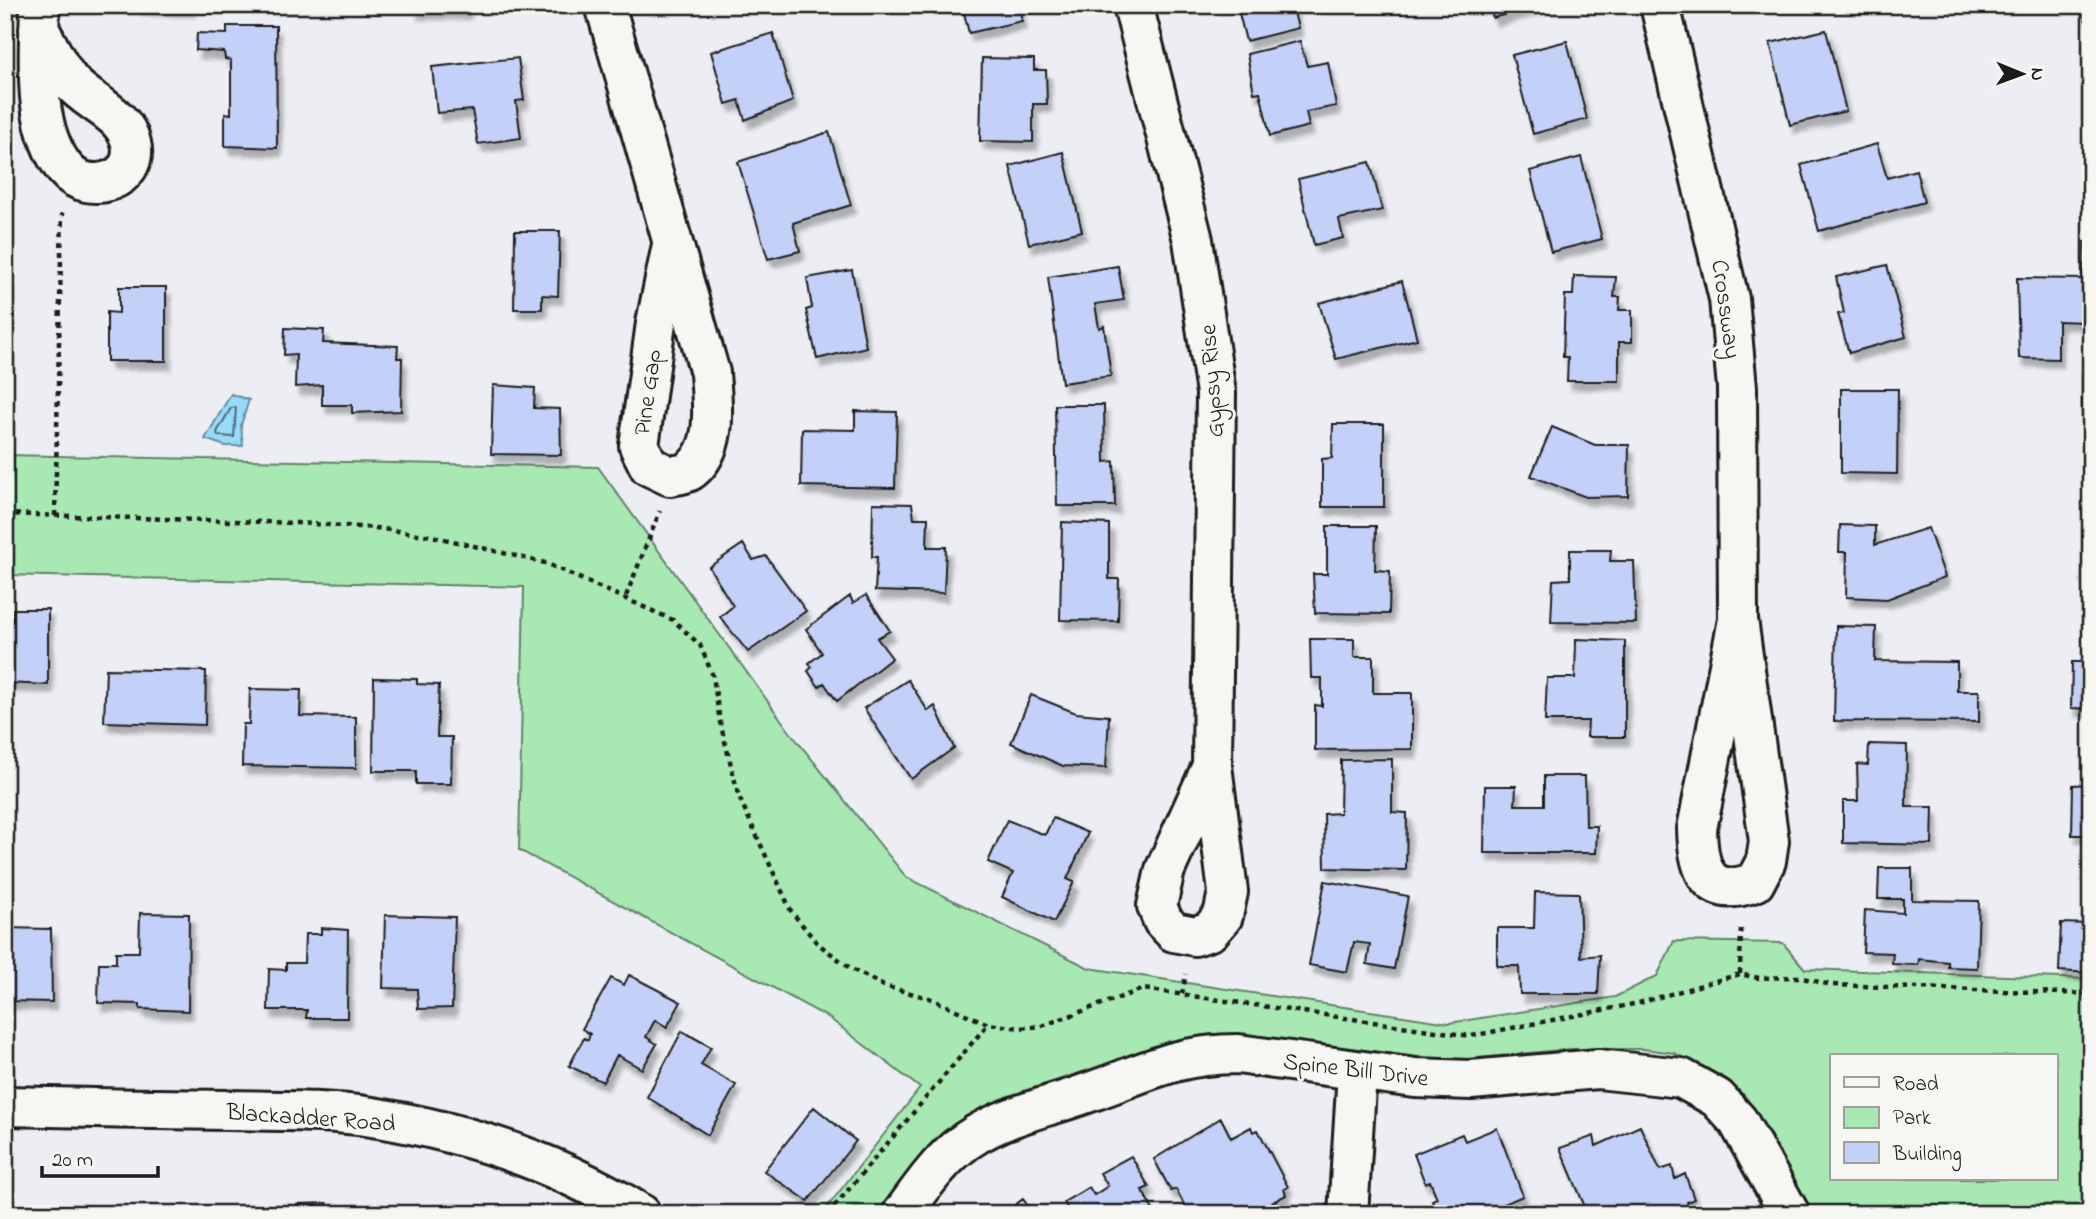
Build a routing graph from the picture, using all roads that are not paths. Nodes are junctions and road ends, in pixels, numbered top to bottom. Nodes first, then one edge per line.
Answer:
1 (605, 5) edge
2 (1133, 5) edge
3 (1660, 5) edge
4 (39, 17) edge
5 (672, 245) junction
6 (1738, 620) junction
7 (1212, 766) dead end
8 (1357, 1072) junction
9 (5, 1106) edge
10 (641, 1214) edge
11 (902, 1214) edge
12 (1348, 1214) edge
13 (1790, 1214) edge

1 - 5 street, Pine Gap
2 - 7 street, Gypsy Rise
3 - 6 street, Crossway
4 - 4 street
5 - 5 street, Pine Gap
6 - 6 street, Crossway
8 - 11 street, Spine Bill Drive
8 - 12 street
8 - 13 street, Spine Bill Drive
9 - 10 street, Blackadder Road

